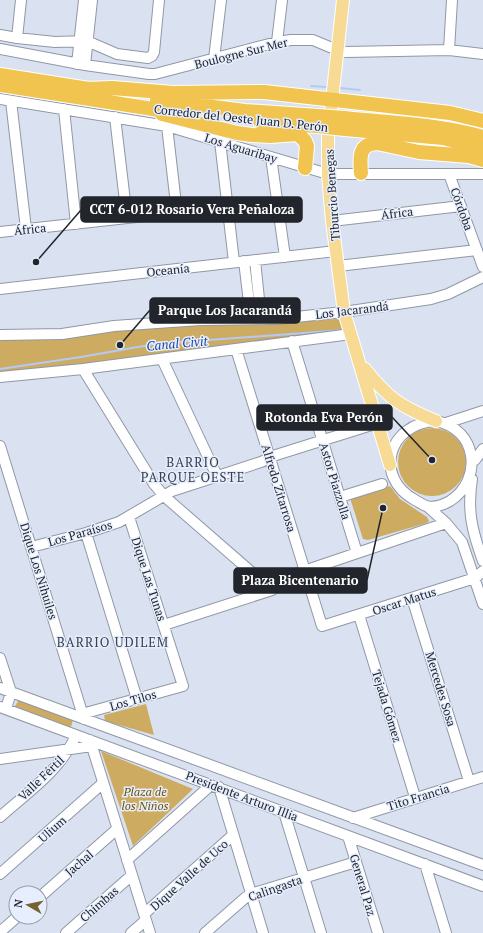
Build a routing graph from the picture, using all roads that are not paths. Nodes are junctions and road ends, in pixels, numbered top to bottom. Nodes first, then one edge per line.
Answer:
1 (21, 0) edge
2 (84, 0) edge
3 (92, 0) edge
4 (159, 0) edge
5 (221, 0) edge
6 (282, 0) edge
7 (343, 0) edge
8 (452, 0) edge
9 (0, 34) edge
10 (17, 38) junction
11 (83, 41) junction
12 (277, 42) junction
13 (0, 49) edge
14 (337, 50) junction
15 (449, 50) junction
16 (483, 54) edge
17 (214, 59) junction
18 (81, 64) junction
19 (0, 75) edge
20 (0, 85) edge
21 (86, 89) junction
22 (0, 99) edge
23 (331, 99) junction
24 (11, 101) junction
25 (132, 106) junction
26 (64, 109) junction
27 (115, 117) junction
28 (318, 121) junction
29 (483, 121) edge
30 (344, 124) junction
31 (167, 126) junction
32 (483, 137) edge
33 (220, 142) junction
34 (483, 148) edge
35 (272, 157) junction
36 (483, 160) edge
37 (304, 168) junction
38 (328, 174) junction
39 (361, 174) junction
40 (449, 174) junction
41 (483, 174) edge
42 (461, 206) junction
43 (227, 207) junction
44 (177, 213) junction
45 (127, 218) junction
46 (332, 221) junction
47 (76, 224) junction
48 (26, 229) junction
49 (0, 232) edge
50 (477, 250) junction
51 (336, 251) junction
52 (285, 257) junction
53 (244, 261) junction
54 (338, 266) junction
55 (483, 267) edge
56 (483, 277) edge
57 (0, 289) edge
58 (344, 312) junction
59 (251, 319) junction
60 (261, 319) junction
61 (349, 329) junction
62 (0, 335) edge
63 (292, 341) junction
64 (236, 349) junction
65 (162, 359) junction
66 (360, 363) junction
67 (83, 369) junction
68 (0, 377) edge
69 (483, 411) edge
70 (441, 422) junction
71 (378, 423) junction
72 (323, 441) junction
73 (0, 446) edge
74 (483, 449) edge
75 (270, 458) junction
76 (475, 460) junction
77 (390, 465) junction
78 (217, 476) junction
79 (472, 477) junction
80 (382, 484) dead end
81 (164, 496) junction
82 (340, 496) junction
83 (426, 506) junction
84 (129, 517) junction
85 (446, 523) junction
86 (86, 533) junction
87 (463, 543) junction
88 (32, 547) junction
89 (357, 553) junction
90 (482, 553) edge
91 (483, 566) edge
92 (305, 570) junction
93 (483, 571) edge
94 (475, 578) junction
95 (272, 590) junction
96 (412, 598) junction
97 (483, 604) edge
98 (359, 615) junction
99 (164, 625) junction
100 (322, 626) joint
101 (0, 658) edge
102 (183, 686) joint
103 (0, 688) edge
104 (10, 692) junction
105 (137, 699) junction
106 (3, 708) edge
107 (83, 716) junction
108 (76, 735) junction
109 (146, 742) junction
110 (91, 743) junction
111 (71, 748) junction
112 (0, 759) edge
113 (141, 759) junction
114 (483, 776) edge
115 (469, 781) junction
116 (103, 783) junction
117 (215, 786) junction
118 (415, 797) junction
119 (284, 812) junction
120 (0, 816) edge
121 (353, 818) junction
122 (118, 829) junction
123 (233, 835) junction
124 (348, 836) junction
125 (127, 860) junction
126 (356, 862) junction
127 (425, 864) junction
128 (483, 865) edge
129 (0, 874) edge
130 (132, 875) junction
131 (304, 878) junction
132 (483, 886) edge
133 (48, 890) edge
134 (251, 894) junction
135 (145, 917) junction
136 (8, 925) edge
137 (0, 932) edge
138 (66, 933) edge
139 (131, 933) edge
140 (150, 933) edge
141 (205, 933) edge
142 (263, 933) edge
143 (321, 933) edge
144 (378, 933) edge
145 (446, 933) edge

1 - 10 street
2 - 11 street
3 - 11 street
4 - 11 street
5 - 17 street
6 - 12 street
7 - 14 main road, Tiburcio Benegas
8 - 15 street
9 - 10 street
10 - 11 street
11 - 18 street
12 - 14 street, Boulogne Sur Mer
12 - 17 street, Boulogne Sur Mer
13 - 18 street, Boulogne Sur Mer
14 - 15 street, Boulogne Sur Mer
14 - 23 main road, Tiburcio Benegas
15 - 16 street, Boulogne Sur Mer
17 - 18 street, Boulogne Sur Mer
19 - 21 highway, Corredor del Oeste Juan D. Perón
20 - 25 highway, Corredor del Oeste Juan D. Perón
21 - 23 highway
21 - 28 highway, Corredor del Oeste Juan D. Perón
22 - 24 street, Los Aguaribay
23 - 29 highway
23 - 38 main road, Tiburcio Benegas
24 - 26 street, Los Aguaribay
24 - 48 street
25 - 28 highway, Corredor del Oeste Juan D. Perón
25 - 37 highway
26 - 27 street, Los Aguaribay
26 - 47 street
27 - 31 street, Los Aguaribay
27 - 45 street
28 - 30 highway, Corredor del Oeste Juan D. Perón, bridge
30 - 32 highway, Corredor del Oeste Juan D. Perón
30 - 34 highway, Corredor del Oeste Juan D. Perón
31 - 33 street, Los Aguaribay
31 - 44 street
33 - 35 street, Los Aguaribay
33 - 43 street
35 - 37 street, Los Aguaribay
35 - 52 street
36 - 39 highway
37 - 38 street, Los Aguaribay
38 - 39 street, Los Aguaribay
38 - 46 main road, Tiburcio Benegas
39 - 40 street, Los Aguaribay
40 - 41 street, Los Aguaribay
40 - 42 street, Córdoba
42 - 46 street, África
42 - 50 street, Córdoba
43 - 44 street, África
43 - 53 street
44 - 45 street, África
45 - 47 street, África
46 - 51 main road, Tiburcio Benegas
47 - 48 street, África
48 - 49 street, África
50 - 54 street
50 - 55 street, Córdoba
51 - 52 street, Oceanía
51 - 54 main road, Tiburcio Benegas
52 - 53 street, Oceanía
53 - 57 street, Oceanía
53 - 59 street
53 - 60 street
54 - 58 main road, Tiburcio Benegas
56 - 58 street, Los Jacarandá
58 - 60 street, Los Jacarandá
58 - 61 main road, Tiburcio Benegas
59 - 60 street, Los Jacarandá
59 - 62 street, Los Jacarandá
61 - 63 street, Los Jacarandá
61 - 66 main road, Tiburcio Benegas
63 - 64 street, Los Jacarandá
63 - 72 street, Astor Piazzolla
64 - 65 street, Los Jacarandá
64 - 75 street, Alfredo Zitarrosa
65 - 67 street, Los Jacarandá
65 - 78 street
66 - 70 main road, Tiburcio Benegas
66 - 71 main road, Tiburcio Benegas
67 - 68 street, Los Jacarandá
67 - 81 street
69 - 70 street
70 - 76 street
70 - 77 street
71 - 72 street, Los Paraísos
71 - 77 main road, Tiburcio Benegas
72 - 75 street, Los Paraísos
72 - 82 street, Astor Piazzolla
73 - 88 street, Dique Los Nihuiles
74 - 76 street
75 - 78 street, Los Paraísos
75 - 92 street, Alfredo Zitarrosa
76 - 79 street
77 - 83 street
78 - 81 street, Los Paraísos
79 - 83 street
79 - 90 street
80 - 82 street
81 - 84 street, Los Paraísos
81 - 95 street
82 - 89 street, Astor Piazzolla
83 - 85 street
84 - 86 street, Los Paraísos
84 - 99 street, Dique Las Tunas
85 - 87 street
85 - 89 street
86 - 88 street, Los Paraísos
86 - 105 street
87 - 91 street
87 - 94 street
88 - 107 street, Dique Los Nihuiles
89 - 92 street
92 - 95 street
92 - 100 street, Alfredo Zitarrosa
93 - 94 street, Oscar Matus
94 - 96 street, Oscar Matus
94 - 97 street
95 - 99 street
96 - 98 street, Oscar Matus
96 - 115 street, Mercedes Sosa
98 - 100 street, Oscar Matus
98 - 118 street, Tejada Gómez
99 - 102 street, Dique Las Tunas
101 - 104 street
102 - 105 street, Los Tilos
103 - 104 street, Presidente Arturo Illia
104 - 106 street
104 - 107 street, Presidente Arturo Illia
105 - 107 street, Los Tilos
106 - 108 street, Presidente Arturo Illia
107 - 109 street, Presidente Arturo Illia
108 - 110 street, Presidente Arturo Illia
108 - 111 street, Valle Fértil
109 - 113 street
109 - 121 street, Presidente Arturo Illia
110 - 111 street
110 - 113 street, Presidente Arturo Illia
110 - 116 street
111 - 112 street
111 - 120 street, Valle Fértil
113 - 117 street, Presidente Arturo Illia
114 - 115 street, Tito Francia
115 - 118 street, Tito Francia
116 - 122 street
116 - 129 street, Ulium
117 - 119 street, Presidente Arturo Illia
117 - 123 street
117 - 125 street
118 - 121 street, Tito Francia
119 - 124 street, Presidente Arturo Illia
119 - 131 street
121 - 128 street, Presidente Arturo Illia
122 - 125 street
122 - 133 street, Jachal
123 - 134 street
123 - 135 street, Dique Valle de Uco
124 - 126 street, General Paz
124 - 127 street, Presidente Arturo Illia
125 - 130 street
126 - 131 street, Calingasta
126 - 144 street, General Paz
127 - 132 street, Presidente Arturo Illia
127 - 145 street
130 - 135 street
130 - 138 street, Chimbas
131 - 134 street, Calingasta
131 - 143 street
134 - 141 street, Calingasta
134 - 142 street
135 - 139 street, Dique Valle de Uco
135 - 140 street
136 - 137 street

